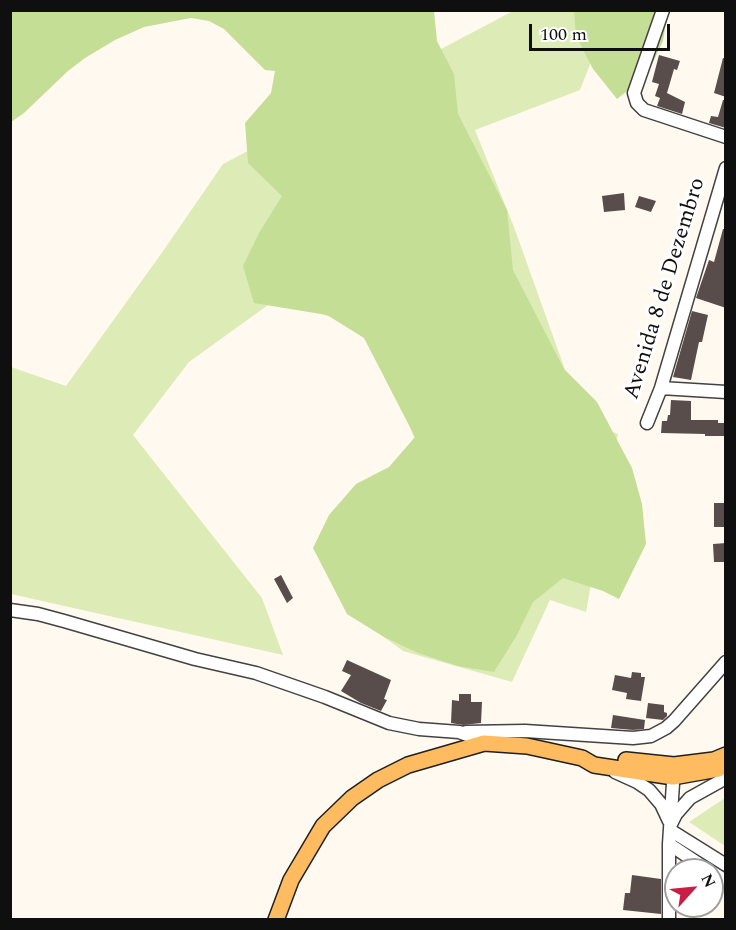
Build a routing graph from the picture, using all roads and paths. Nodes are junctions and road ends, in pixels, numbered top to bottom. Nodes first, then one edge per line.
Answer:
1 (663, 10) edge
2 (726, 137) edge
3 (726, 168) edge
4 (661, 388) junction
5 (726, 392) edge
6 (647, 423) dead end
7 (10, 610) edge
8 (726, 662) edge
9 (459, 732) junction
10 (484, 743) junction
11 (726, 755) edge
12 (588, 761) junction
13 (726, 766) edge
14 (673, 771) junction
15 (726, 778) edge
16 (649, 790) junction
17 (671, 797) junction
18 (690, 798) junction
19 (670, 827) junction
20 (669, 844) junction
21 (690, 858) edge
22 (726, 865) edge
23 (276, 920) edge
24 (669, 920) edge

1 - 2 street
3 - 4 street, Avenida 8 de Dezembro
4 - 5 street
4 - 6 street, Avenida 8 de Dezembro
7 - 9 street
8 - 9 street
9 - 10 street
10 - 12 main road
10 - 23 main road
11 - 14 main road
12 - 14 main road
12 - 16 street
13 - 14 main road
14 - 17 street
15 - 18 street
16 - 17 street
16 - 19 street
17 - 18 street
17 - 19 street
18 - 19 street
19 - 20 street
19 - 22 street
20 - 21 street
20 - 24 street

